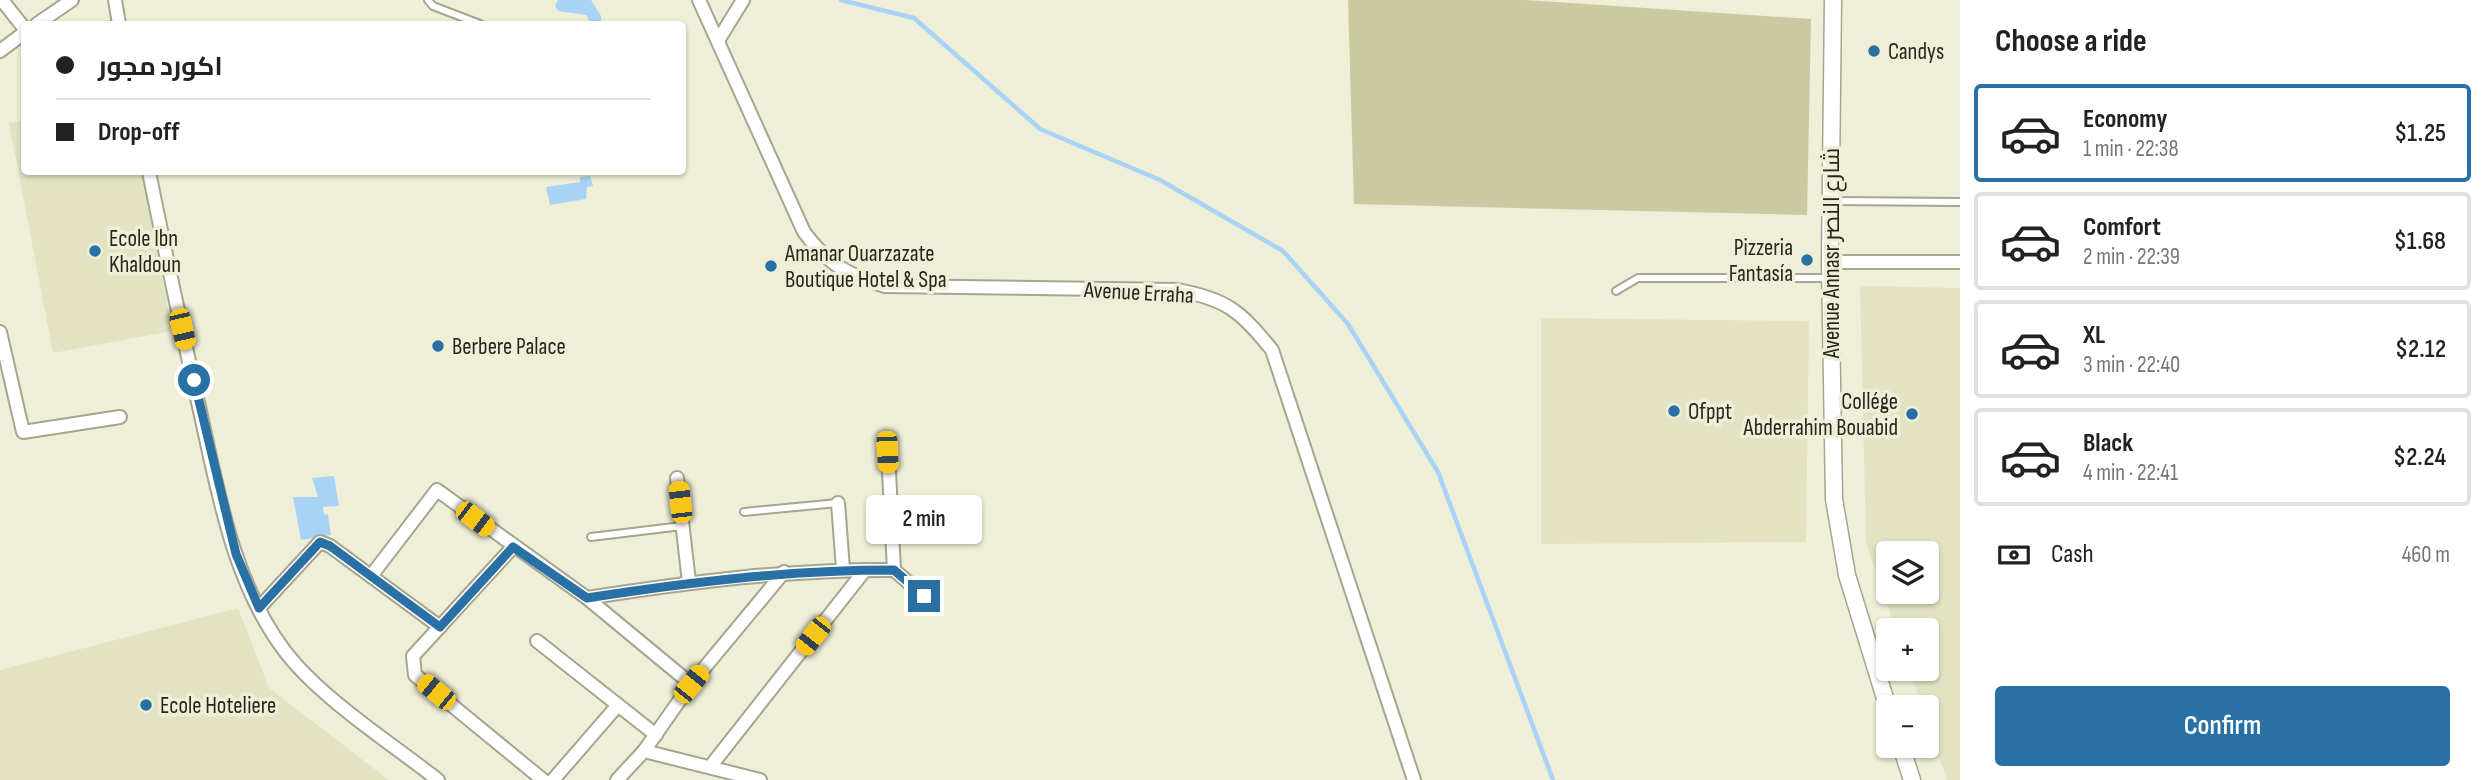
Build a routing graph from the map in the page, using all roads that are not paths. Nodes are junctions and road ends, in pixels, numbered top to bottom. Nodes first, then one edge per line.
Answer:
1 (2, 0) edge
2 (72, 0) edge
3 (115, 0) edge
4 (428, 0) edge
5 (699, 0) edge
6 (743, 0) edge
7 (1833, 0) edge
8 (41, 21) edge
9 (119, 21) edge
10 (472, 21) edge
11 (21, 27) edge
12 (21, 34) edge
13 (719, 39) junction
14 (0, 51) edge
15 (150, 175) edge
16 (1830, 201) junction
17 (1960, 202) edge
18 (1960, 262) edge
19 (1830, 270) junction
20 (1616, 291) dead end
21 (0, 332) edge
22 (120, 417) dead end
23 (887, 452) dead end
24 (677, 478) dead end
25 (838, 503) joint
26 (744, 512) dead end
27 (682, 526) junction
28 (591, 537) dead end
29 (513, 547) junction
30 (843, 569) junction
31 (865, 570) junction
32 (894, 570) junction
33 (784, 572) junction
34 (371, 576) junction
35 (689, 582) junction
36 (924, 596) dead end
37 (587, 598) junction
38 (259, 608) junction
39 (440, 627) junction
40 (537, 641) dead end
41 (691, 684) junction
42 (1884, 695) edge
43 (618, 705) junction
44 (656, 735) junction
45 (644, 751) junction
46 (1905, 758) edge
47 (710, 767) junction
48 (438, 780) edge
49 (543, 780) edge
50 (553, 780) edge
51 (617, 780) edge
52 (760, 780) edge
53 (1414, 780) edge
54 (1912, 780) edge

1 - 11 street
2 - 8 street
3 - 9 street
4 - 10 lane
5 - 13 street, Avenue Erraha
6 - 13 street
7 - 16 street, Avenue Annasr شارع النصر
12 - 14 street
13 - 53 street, Avenue Erraha
15 - 38 street
16 - 17 lane
16 - 19 street, Avenue Annasr شارع النصر
18 - 19 street
19 - 20 lane
19 - 42 street, Avenue Annasr شارع النصر
21 - 22 street
23 - 32 street
24 - 27 street
25 - 26 lane
25 - 30 street
27 - 28 lane
27 - 35 street
29 - 34 street
29 - 37 street
29 - 39 street
30 - 31 street
30 - 33 street
31 - 32 street
31 - 47 street
32 - 36 street
33 - 35 street
33 - 41 street
34 - 38 street
34 - 39 street
35 - 37 street
37 - 41 street
38 - 48 street
39 - 49 street
40 - 43 street
41 - 44 street
43 - 44 street
43 - 50 street
44 - 45 street
45 - 47 street
45 - 51 street
46 - 54 street
47 - 52 street

